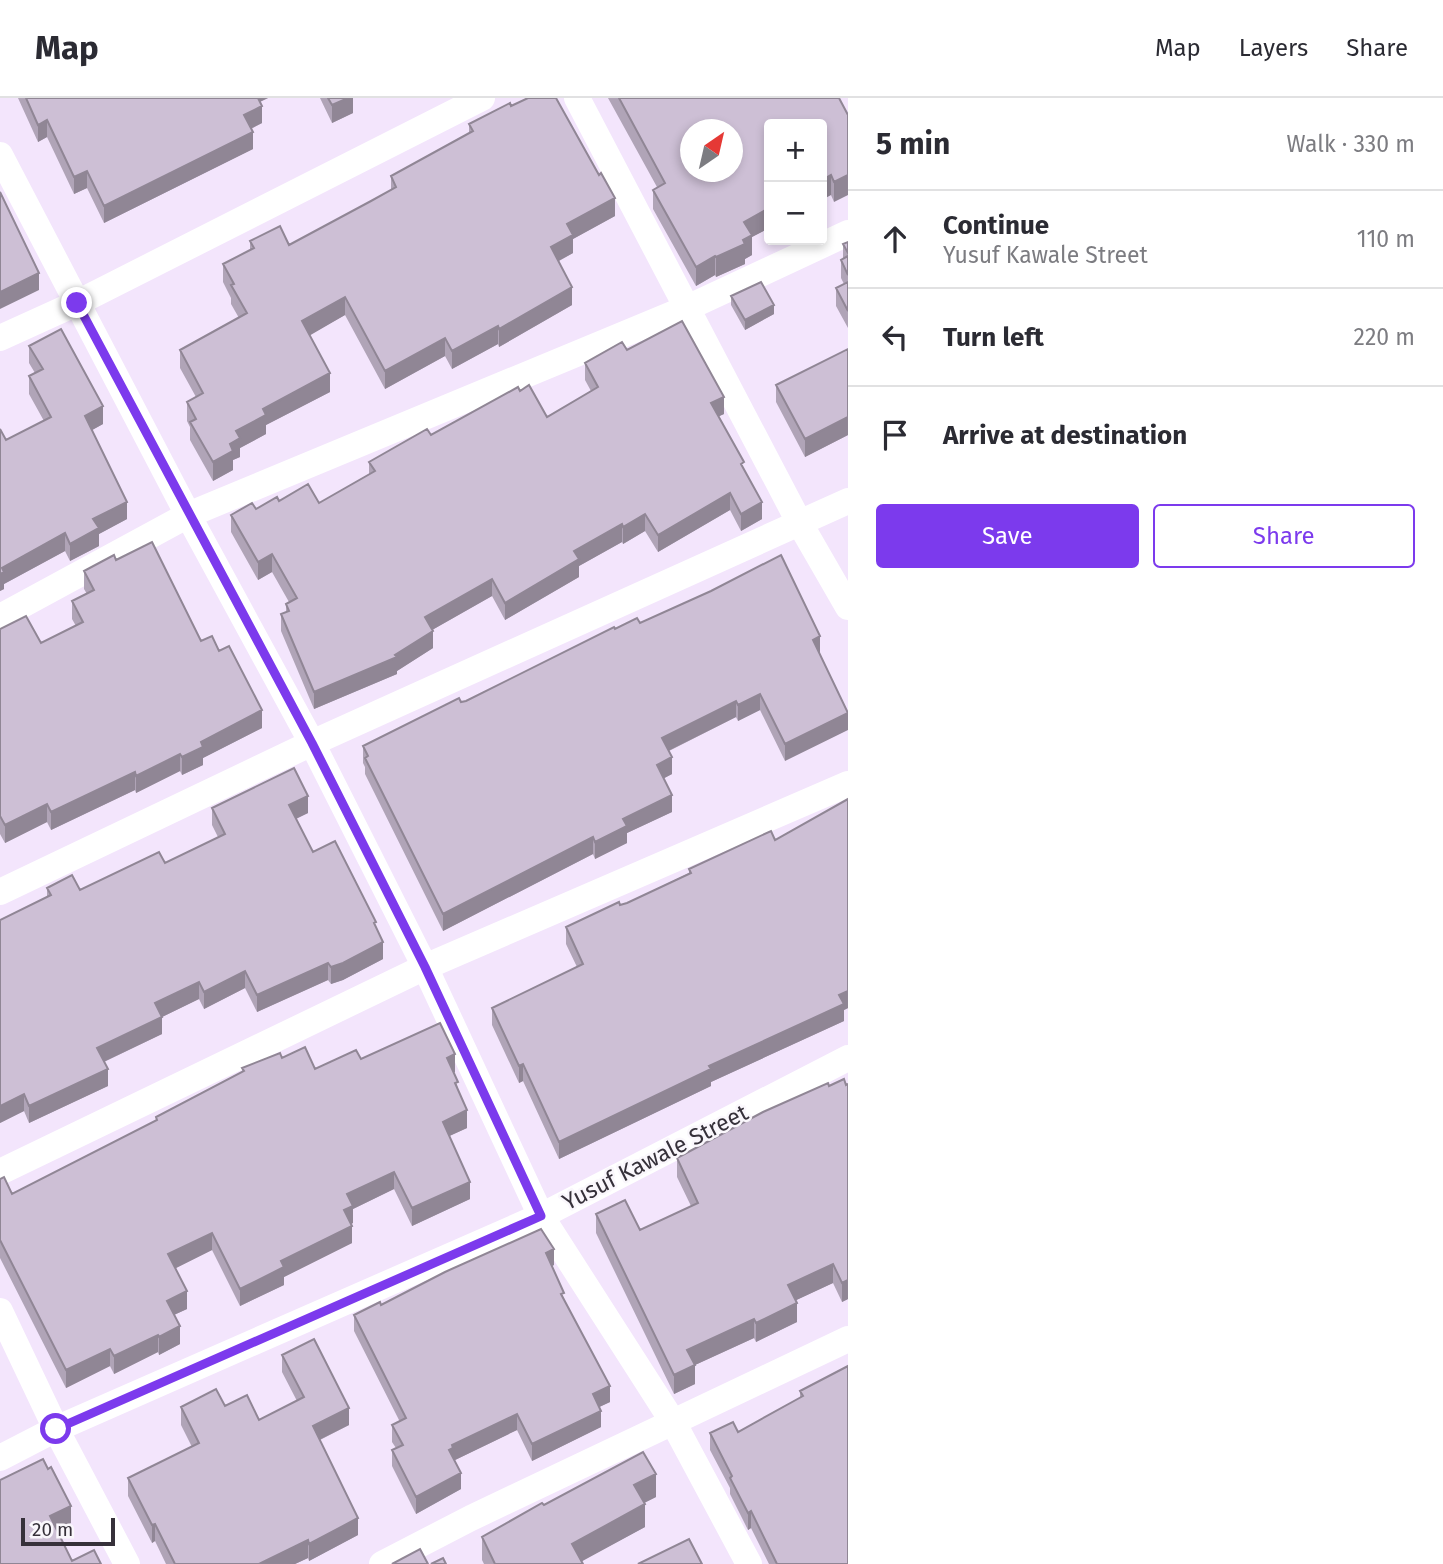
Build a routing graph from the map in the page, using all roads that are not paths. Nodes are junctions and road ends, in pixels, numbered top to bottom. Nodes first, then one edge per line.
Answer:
1 (482, 98) edge
2 (577, 98) edge
3 (0, 155) edge
4 (848, 233) edge
5 (77, 303) junction
6 (687, 308) junction
7 (0, 338) edge
8 (848, 500) edge
9 (188, 515) junction
10 (799, 522) junction
11 (848, 607) edge
12 (0, 617) edge
13 (312, 743) junction
14 (848, 784) edge
15 (0, 892) edge
16 (425, 967) junction
17 (848, 1058) edge
18 (0, 1172) edge
19 (541, 1216) junction
20 (0, 1311) edge
21 (848, 1339) edge
22 (673, 1423) junction
23 (56, 1429) junction
24 (0, 1458) edge
25 (127, 1564) edge
26 (382, 1564) edge
27 (748, 1564) edge

1 - 5 street
2 - 6 street
3 - 5 street
4 - 6 street
5 - 7 street
5 - 9 street
6 - 9 street
6 - 10 street
8 - 10 street
9 - 12 street
9 - 13 street
10 - 11 street
10 - 13 street
13 - 15 street
13 - 16 street
14 - 16 street
16 - 18 street
16 - 19 street
17 - 19 street, Yusuf Kawale Street
19 - 22 street
19 - 23 street, Yusuf Kawale Street
20 - 23 street
21 - 22 street
22 - 26 street
22 - 27 street
23 - 24 street, Yusuf Kawale Street
23 - 25 street

